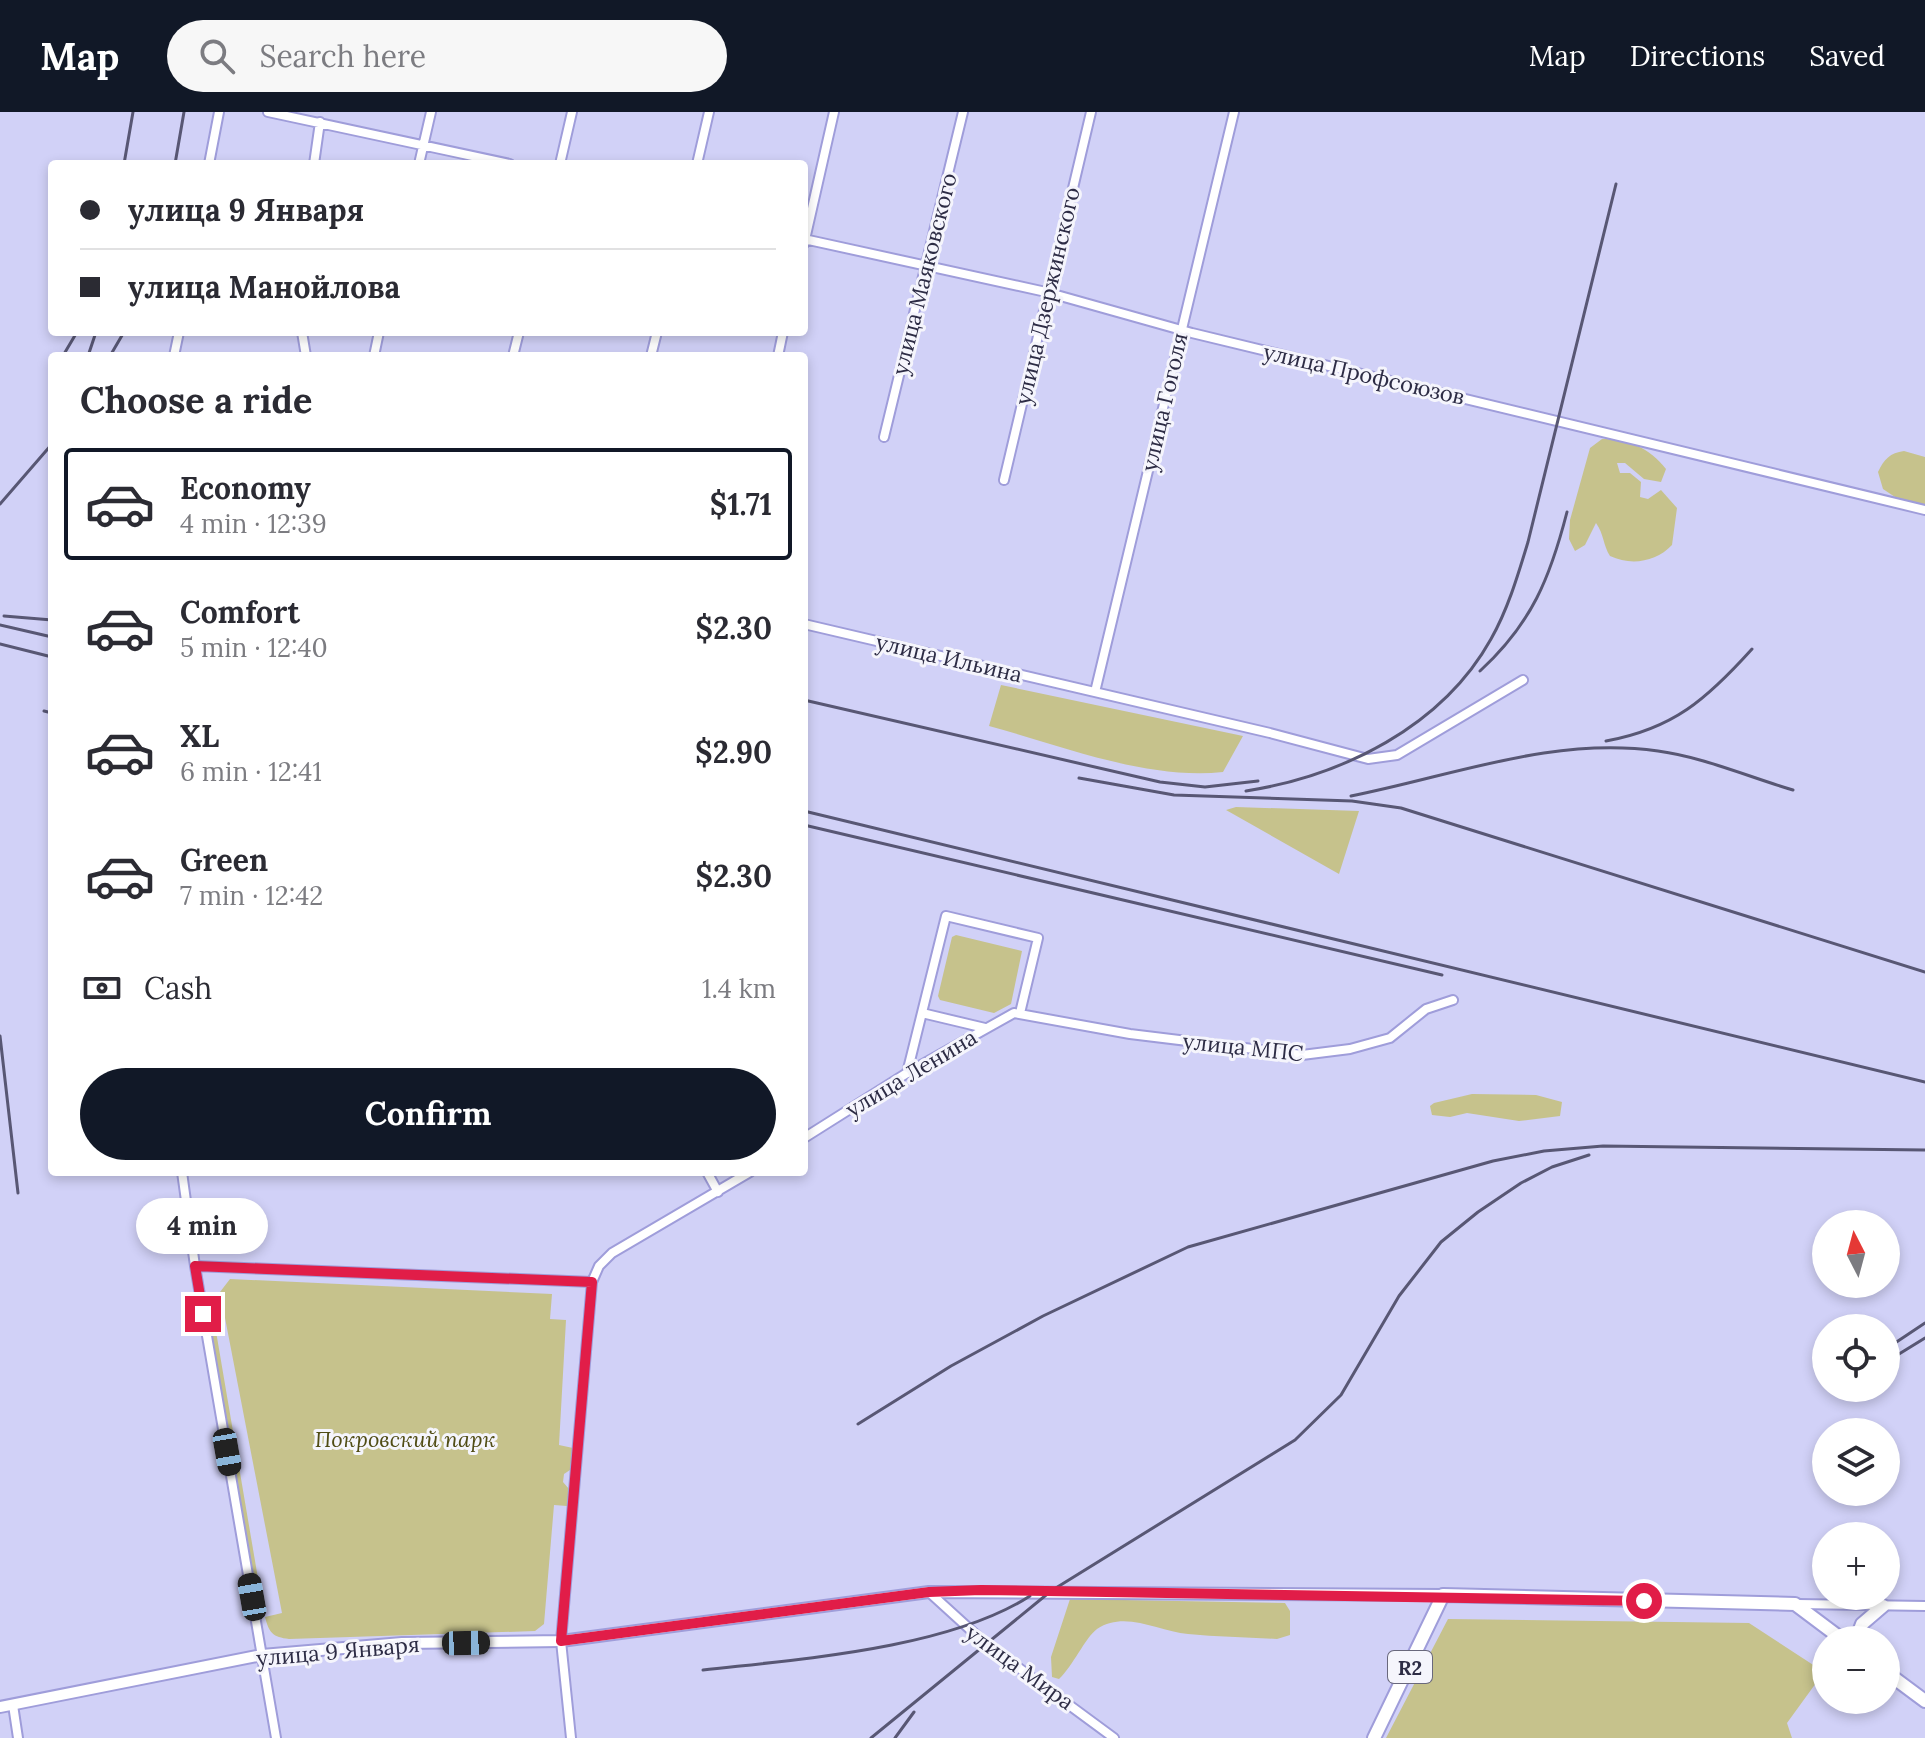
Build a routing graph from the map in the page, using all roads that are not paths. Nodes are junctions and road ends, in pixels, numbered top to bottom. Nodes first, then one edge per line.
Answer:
1 (219, 112) edge
2 (268, 112) edge
3 (431, 112) edge
4 (572, 112) edge
5 (709, 112) edge
6 (834, 112) edge
7 (963, 112) edge
8 (1091, 112) edge
9 (1234, 112) edge
10 (320, 122) junction
11 (424, 144) junction
12 (210, 160) edge
13 (315, 160) edge
14 (420, 160) edge
15 (493, 160) edge
16 (561, 160) edge
17 (698, 160) edge
18 (808, 224) edge
19 (808, 242) edge
20 (927, 264) junction
21 (1046, 292) junction
22 (1182, 328) junction
23 (884, 437) dead end
24 (1004, 480) dead end
25 (1925, 510) edge
26 (808, 625) edge
27 (1523, 680) dead end
28 (1095, 692) junction
29 (1453, 1000) dead end
30 (922, 1013) junction
31 (1020, 1013) junction
32 (985, 1028) junction
33 (907, 1073) junction
34 (808, 1135) edge
35 (183, 1176) edge
36 (709, 1176) edge
37 (744, 1176) edge
38 (718, 1192) junction
39 (195, 1266) junction
40 (592, 1282) junction
41 (929, 1592) junction
42 (1443, 1595) junction
43 (1795, 1604) junction
44 (1812, 1604) edge
45 (1900, 1606) edge
46 (1925, 1606) edge
47 (1878, 1610) edge
48 (1824, 1626) edge
49 (1861, 1626) edge
50 (561, 1641) junction
51 (262, 1655) junction
52 (1900, 1682) edge
53 (1925, 1701) edge
54 (13, 1705) junction
55 (0, 1707) edge
56 (18, 1738) edge
57 (276, 1738) edge
58 (571, 1738) edge
59 (1114, 1738) edge
60 (1374, 1738) edge

1 - 12 street
2 - 10 street
3 - 11 street
4 - 16 street
5 - 17 street
6 - 18 street
7 - 20 street, улица Маяковского
8 - 21 street, улица Дзержинского
9 - 22 street, улица Гоголя
10 - 11 street
10 - 13 street
11 - 14 street
11 - 15 street
19 - 20 street, улица Профсоюзов
20 - 21 street, улица Профсоюзов
20 - 23 street, улица Маяковского
21 - 22 street, улица Профсоюзов
21 - 24 street, улица Дзержинского
22 - 25 street, улица Профсоюзов
22 - 28 street, улица Гоголя
26 - 28 street, улица Ильина
27 - 28 street, улица Ильина
29 - 31 street, улица МПС
30 - 31 street
30 - 32 street
30 - 33 street
31 - 32 street, улица Ленина
32 - 33 street, улица Ленина
33 - 34 street, улица Ленина
35 - 39 street
36 - 38 street
37 - 38 street
38 - 40 street
39 - 40 street
39 - 51 street
40 - 50 street
41 - 42 street, улица 9 Января
41 - 50 street, улица 9 Января
41 - 59 street, улица Мира
42 - 43 main road, улица 9 Января
42 - 60 main road, R2
43 - 44 street, улица 9 Января
43 - 48 main road
45 - 46 street, улица 9 Января
47 - 49 main road
50 - 51 street, улица 9 Января
50 - 58 street
51 - 54 street, улица 9 Января
51 - 57 street
52 - 53 main road
54 - 55 street, улица 9 Января
54 - 56 street

